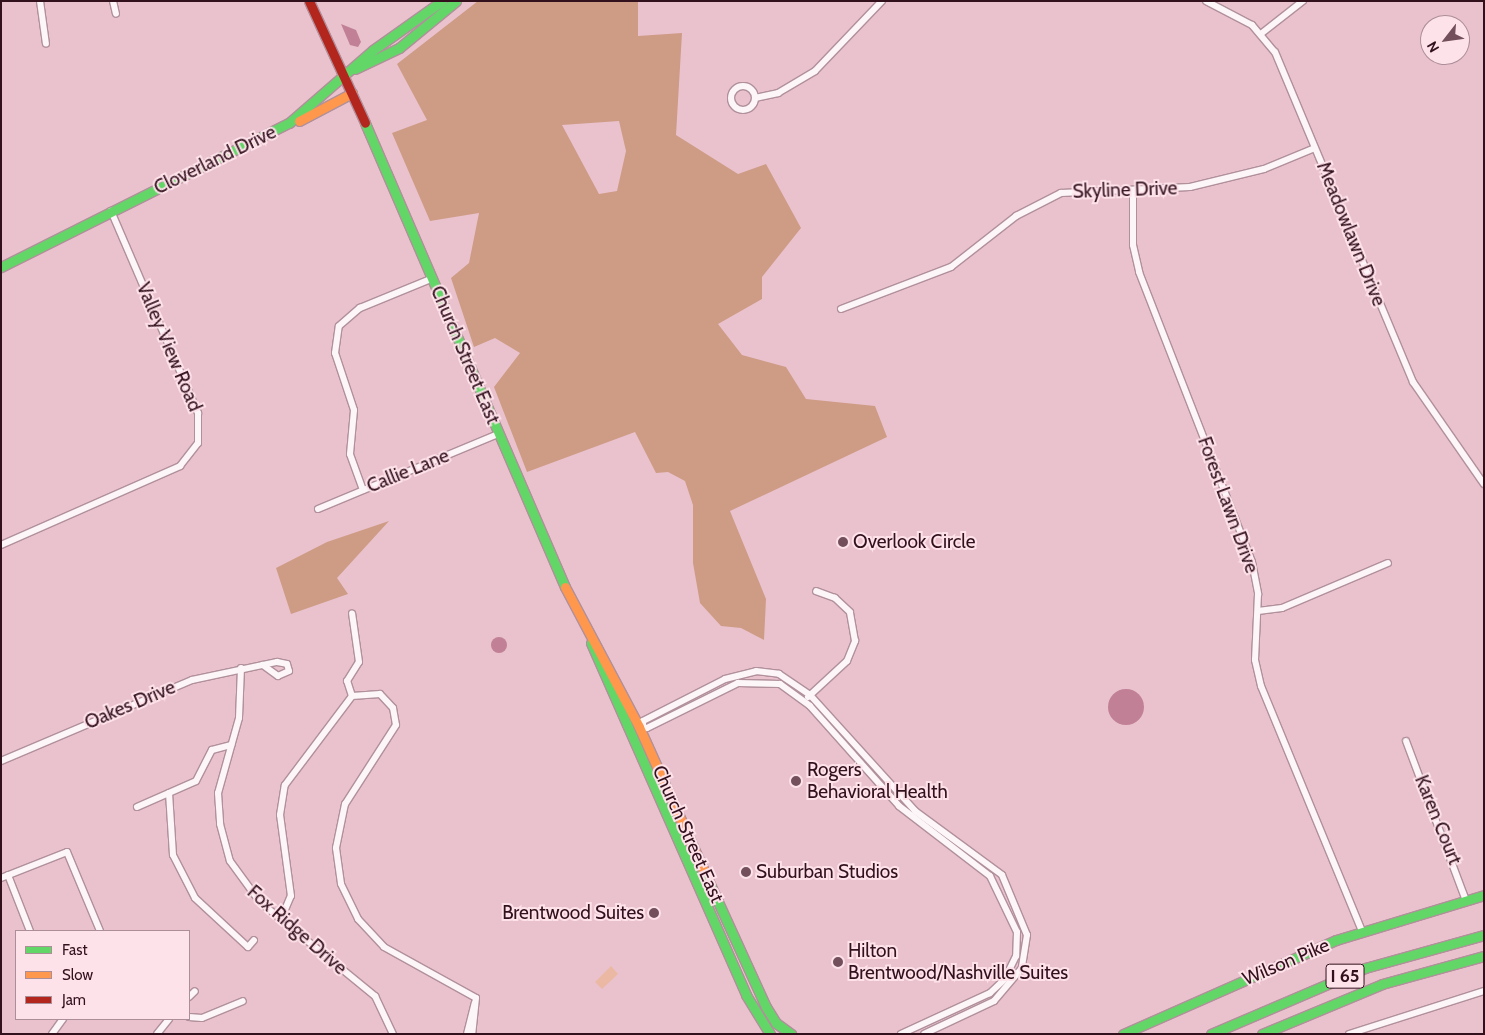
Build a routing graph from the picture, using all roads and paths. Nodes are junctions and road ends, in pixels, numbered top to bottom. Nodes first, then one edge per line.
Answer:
1 (40, 1) edge
2 (113, 1) edge
3 (309, 1) edge
4 (442, 1) edge
5 (456, 1) edge
6 (882, 1) edge
7 (1206, 1) edge
8 (1303, 1) edge
9 (116, 14) dead end
10 (1262, 33) junction
11 (46, 44) dead end
12 (355, 69) junction
13 (345, 79) junction
14 (352, 93) junction
15 (755, 98) dead end
16 (282, 127) junction
17 (1315, 148) junction
18 (1133, 190) junction
19 (111, 211) junction
20 (1, 267) edge
21 (433, 278) junction
22 (840, 309) dead end
23 (498, 434) junction
24 (1484, 484) edge
25 (364, 490) junction
26 (318, 509) dead end
27 (1, 545) edge
28 (1388, 563) dead end
29 (816, 590) dead end
30 (1258, 611) junction
31 (352, 613) dead end
32 (587, 631) junction
33 (264, 665) dead end
34 (241, 668) junction
35 (810, 695) junction
36 (352, 696) junction
37 (804, 701) junction
38 (641, 726) junction
39 (1406, 741) dead end
40 (231, 745) junction
41 (1, 761) edge
42 (169, 793) junction
43 (137, 807) dead end
44 (5, 877) edge
45 (1484, 895) edge
46 (1466, 901) junction
47 (281, 919) junction
48 (30, 930) edge
49 (100, 930) edge
50 (1362, 931) junction
51 (1484, 935) edge
52 (254, 940) dead end
53 (1484, 956) edge
54 (195, 991) dead end
55 (1484, 991) edge
56 (190, 996) edge
57 (244, 1001) dead end
58 (475, 1003) junction
59 (190, 1017) edge
60 (63, 1020) edge
61 (168, 1020) edge
62 (52, 1034) edge
63 (157, 1034) edge
64 (393, 1034) edge
65 (467, 1034) edge
66 (472, 1034) edge
67 (770, 1034) edge
68 (791, 1034) edge
69 (901, 1034) edge
70 (924, 1034) edge
71 (1123, 1034) edge
72 (1212, 1034) edge
73 (1262, 1034) edge
74 (1349, 1034) edge

1 - 11 street
2 - 9 street
3 - 13 main road
4 - 12 main road
5 - 12 main road
6 - 15 street
7 - 10 street, Meadowlawn Drive
8 - 10 street
10 - 17 street, Meadowlawn Drive
12 - 13 main road, Cloverland Drive
13 - 14 main road, Church Street East
13 - 16 main road, Cloverland Drive
14 - 16 main road
14 - 21 main road, Church Street East
16 - 19 main road, Cloverland Drive
17 - 18 street, Skyline Drive
17 - 24 street, Meadowlawn Drive
18 - 22 street, Skyline Drive
18 - 30 street, Forest Lawn Drive
19 - 20 main road, Cloverland Drive
19 - 27 street, Valley View Road
21 - 23 main road, Church Street East
21 - 25 street
23 - 25 street, Callie Lane
23 - 32 main road, Church Street East
25 - 26 street, Callie Lane
28 - 30 street
29 - 35 street
30 - 50 street, Forest Lawn Drive
31 - 36 street
32 - 38 main road, Church Street East
32 - 67 main road, Church Street East
33 - 34 street, Oakes Drive
34 - 40 street, Fox Ridge Drive
34 - 41 street, Oakes Drive
35 - 37 street
35 - 38 street
35 - 70 street
36 - 47 street
36 - 58 street
37 - 38 street
37 - 69 street
38 - 68 main road, Church Street East
39 - 46 street, Karen Court
40 - 42 street
40 - 47 street, Fox Ridge Drive
42 - 43 street
42 - 52 street
44 - 48 street
44 - 49 street
45 - 46 main road, Wilson Pike
46 - 50 main road, Wilson Pike
47 - 64 street, Fox Ridge Drive
50 - 71 main road, Wilson Pike
51 - 72 main road, I 65
53 - 73 main road, I 65
54 - 56 street
55 - 74 street
57 - 59 street
58 - 65 street
58 - 66 street
60 - 62 street
61 - 63 street

